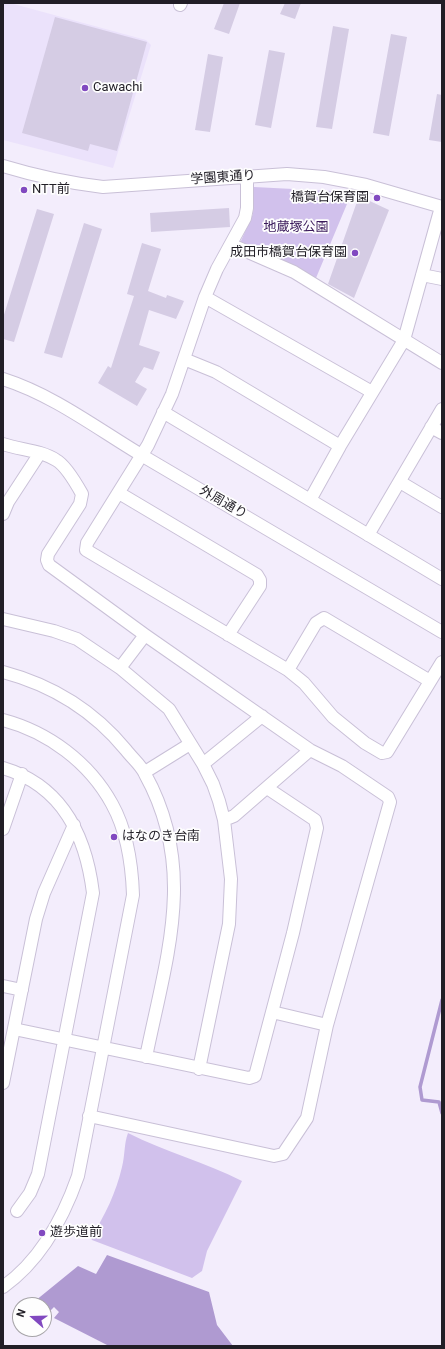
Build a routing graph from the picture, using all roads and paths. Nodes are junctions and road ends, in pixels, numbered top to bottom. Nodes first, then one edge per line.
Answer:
1 (3, 166) edge
2 (247, 176) junction
3 (441, 207) edge
4 (232, 245) junction
5 (422, 275) junction
6 (442, 279) edge
7 (205, 297) junction
8 (404, 340) junction
9 (184, 359) junction
10 (442, 363) edge
11 (3, 379) edge
12 (372, 392) junction
13 (442, 409) edge
14 (163, 412) junction
15 (431, 427) junction
16 (442, 433) edge
17 (3, 444) edge
18 (340, 446) junction
19 (40, 453) junction
20 (142, 455) junction
21 (400, 482) junction
22 (119, 493) junction
23 (310, 500) junction
24 (442, 507) edge
25 (3, 514) edge
26 (368, 535) junction
27 (442, 579) edge
28 (3, 618) edge
29 (442, 632) edge
30 (145, 635) junction
31 (228, 635) junction
32 (442, 662) edge
33 (120, 668) junction
34 (288, 670) junction
35 (3, 672) edge
36 (430, 681) junction
37 (262, 716) junction
38 (3, 720) edge
39 (190, 744) junction
40 (310, 750) junction
41 (203, 764) junction
42 (3, 768) edge
43 (145, 772) junction
44 (22, 774) junction
45 (267, 788) junction
46 (224, 820) junction
47 (74, 825) junction
48 (3, 829) edge
49 (3, 986) edge
50 (22, 990) junction
51 (272, 1012) junction
52 (328, 1025) junction
53 (14, 1029) junction
54 (63, 1039) junction
55 (102, 1049) junction
56 (6, 1055) edge
57 (146, 1057) junction
58 (199, 1069) junction
59 (3, 1083) edge
60 (89, 1116) junction
61 (17, 1211) dead end
62 (3, 1287) edge

1 - 2 street, 学園東通り
2 - 3 street, 学園東通り
2 - 4 street
3 - 5 street
4 - 7 street
4 - 8 street
5 - 6 street
5 - 8 street
7 - 9 street
7 - 12 street
8 - 10 street
8 - 12 street
9 - 14 street
9 - 18 street
11 - 20 street, 外周通り
12 - 18 street
13 - 15 street
14 - 20 street
14 - 23 street
15 - 16 street
15 - 21 street
17 - 19 street
18 - 23 street
19 - 25 street
19 - 30 street
20 - 22 street
20 - 29 street, 外周通り
21 - 24 street
21 - 26 street
22 - 31 street
22 - 31 street
23 - 26 street
26 - 27 street
28 - 33 street
30 - 33 street
30 - 37 street
31 - 34 street
32 - 36 street
33 - 39 street
34 - 36 street
34 - 36 street
35 - 43 street
37 - 40 street
37 - 41 street
38 - 55 street
39 - 41 street
39 - 43 street
40 - 45 street
40 - 52 street
41 - 46 street
42 - 44 street
43 - 57 street
44 - 47 street
44 - 48 street
45 - 46 street
45 - 51 street
46 - 58 street
47 - 50 street
47 - 54 street
49 - 50 street
50 - 53 street
51 - 52 street
51 - 58 street
52 - 60 street
53 - 54 street
53 - 56 street
54 - 55 street
54 - 61 street
55 - 57 street
55 - 60 street
56 - 59 street
57 - 58 street
60 - 62 street

